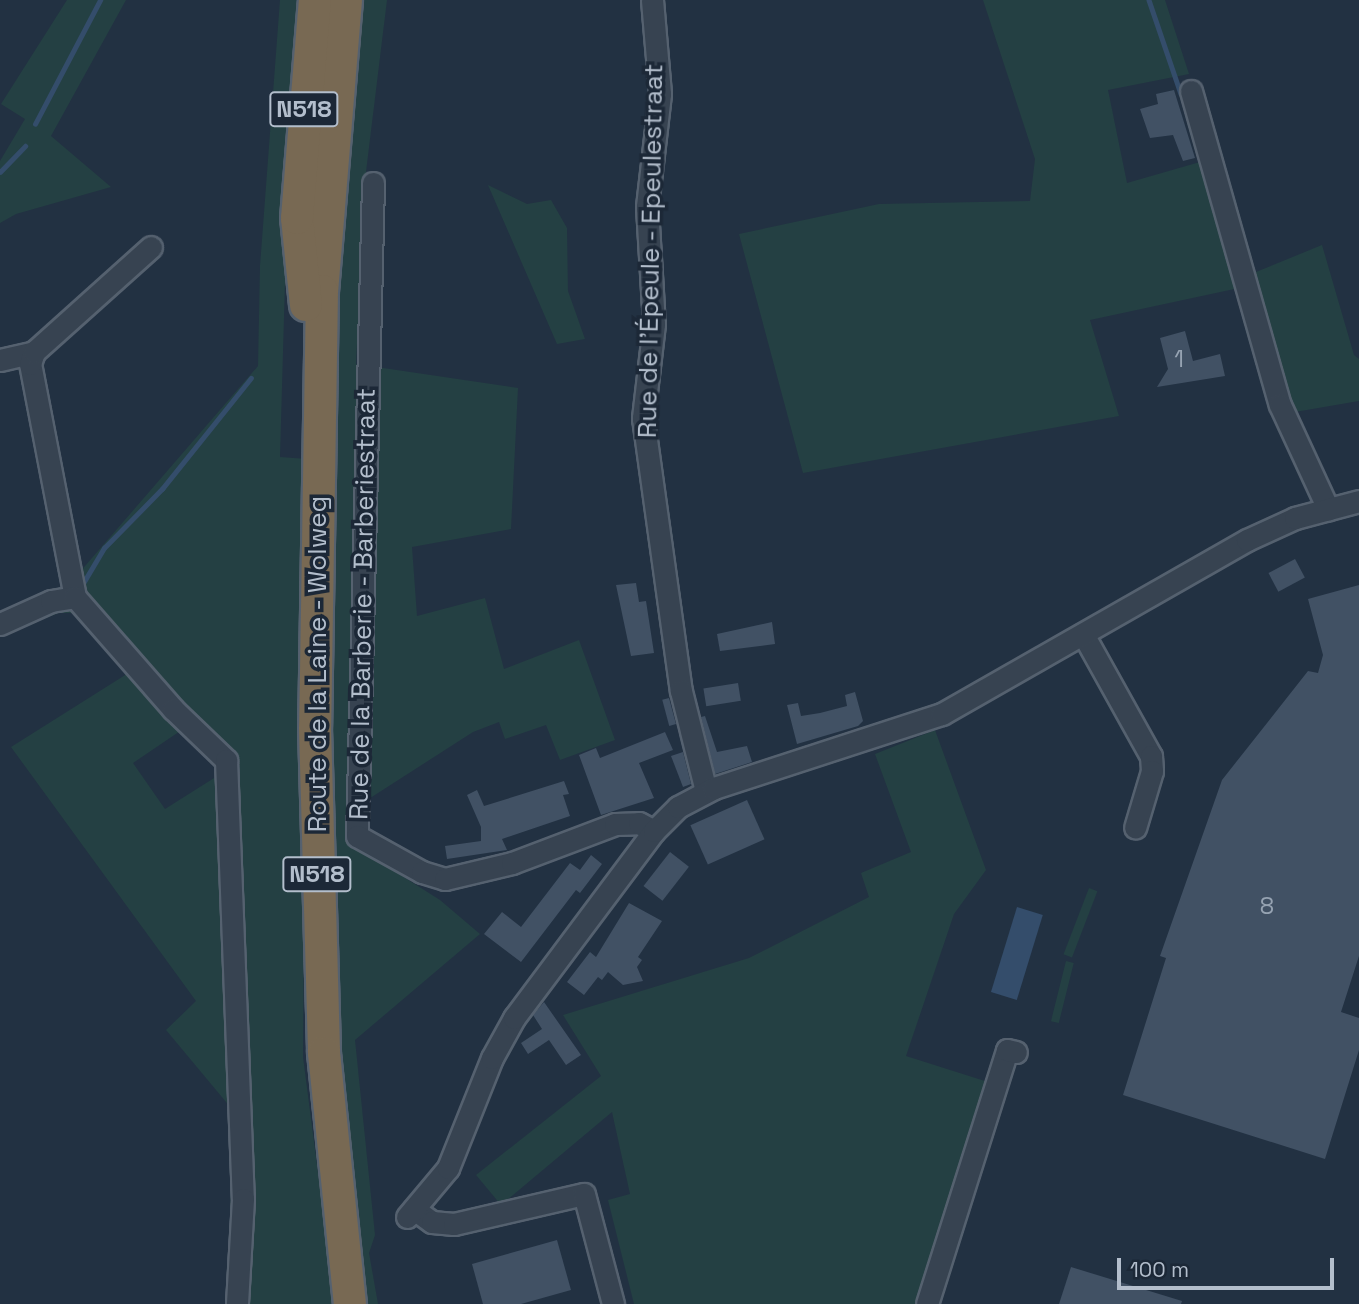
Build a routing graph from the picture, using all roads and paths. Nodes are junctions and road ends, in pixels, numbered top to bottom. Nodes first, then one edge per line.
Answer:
1 (315, 0) edge
2 (346, 0) edge
3 (652, 0) edge
4 (1191, 91) dead end
5 (373, 183) dead end
6 (152, 247) dead end
7 (34, 352) junction
8 (0, 360) edge
9 (320, 443) junction
10 (1359, 501) edge
11 (1328, 509) junction
12 (75, 597) junction
13 (0, 624) edge
14 (1083, 634) junction
15 (706, 791) junction
16 (1135, 828) dead end
17 (654, 831) junction
18 (1016, 1052) dead end
19 (237, 1304) edge
20 (350, 1304) edge
21 (613, 1304) edge
22 (928, 1304) edge

1 - 9 highway, Route de la Laine - Wolweg / N518
2 - 9 highway, Route de la Laine - Wolweg / N518
3 - 15 street, Rue de l'Épeule - Epeulestraat
4 - 11 street
5 - 17 street, Rue de la Barberie - Barberiestraat
6 - 7 street
7 - 8 street
7 - 12 street
9 - 20 highway, Route de la Laine - Wolweg / N518
10 - 11 street
11 - 14 street
12 - 13 street
12 - 19 street
14 - 15 street
14 - 16 street
15 - 17 street
17 - 21 street
18 - 22 street

